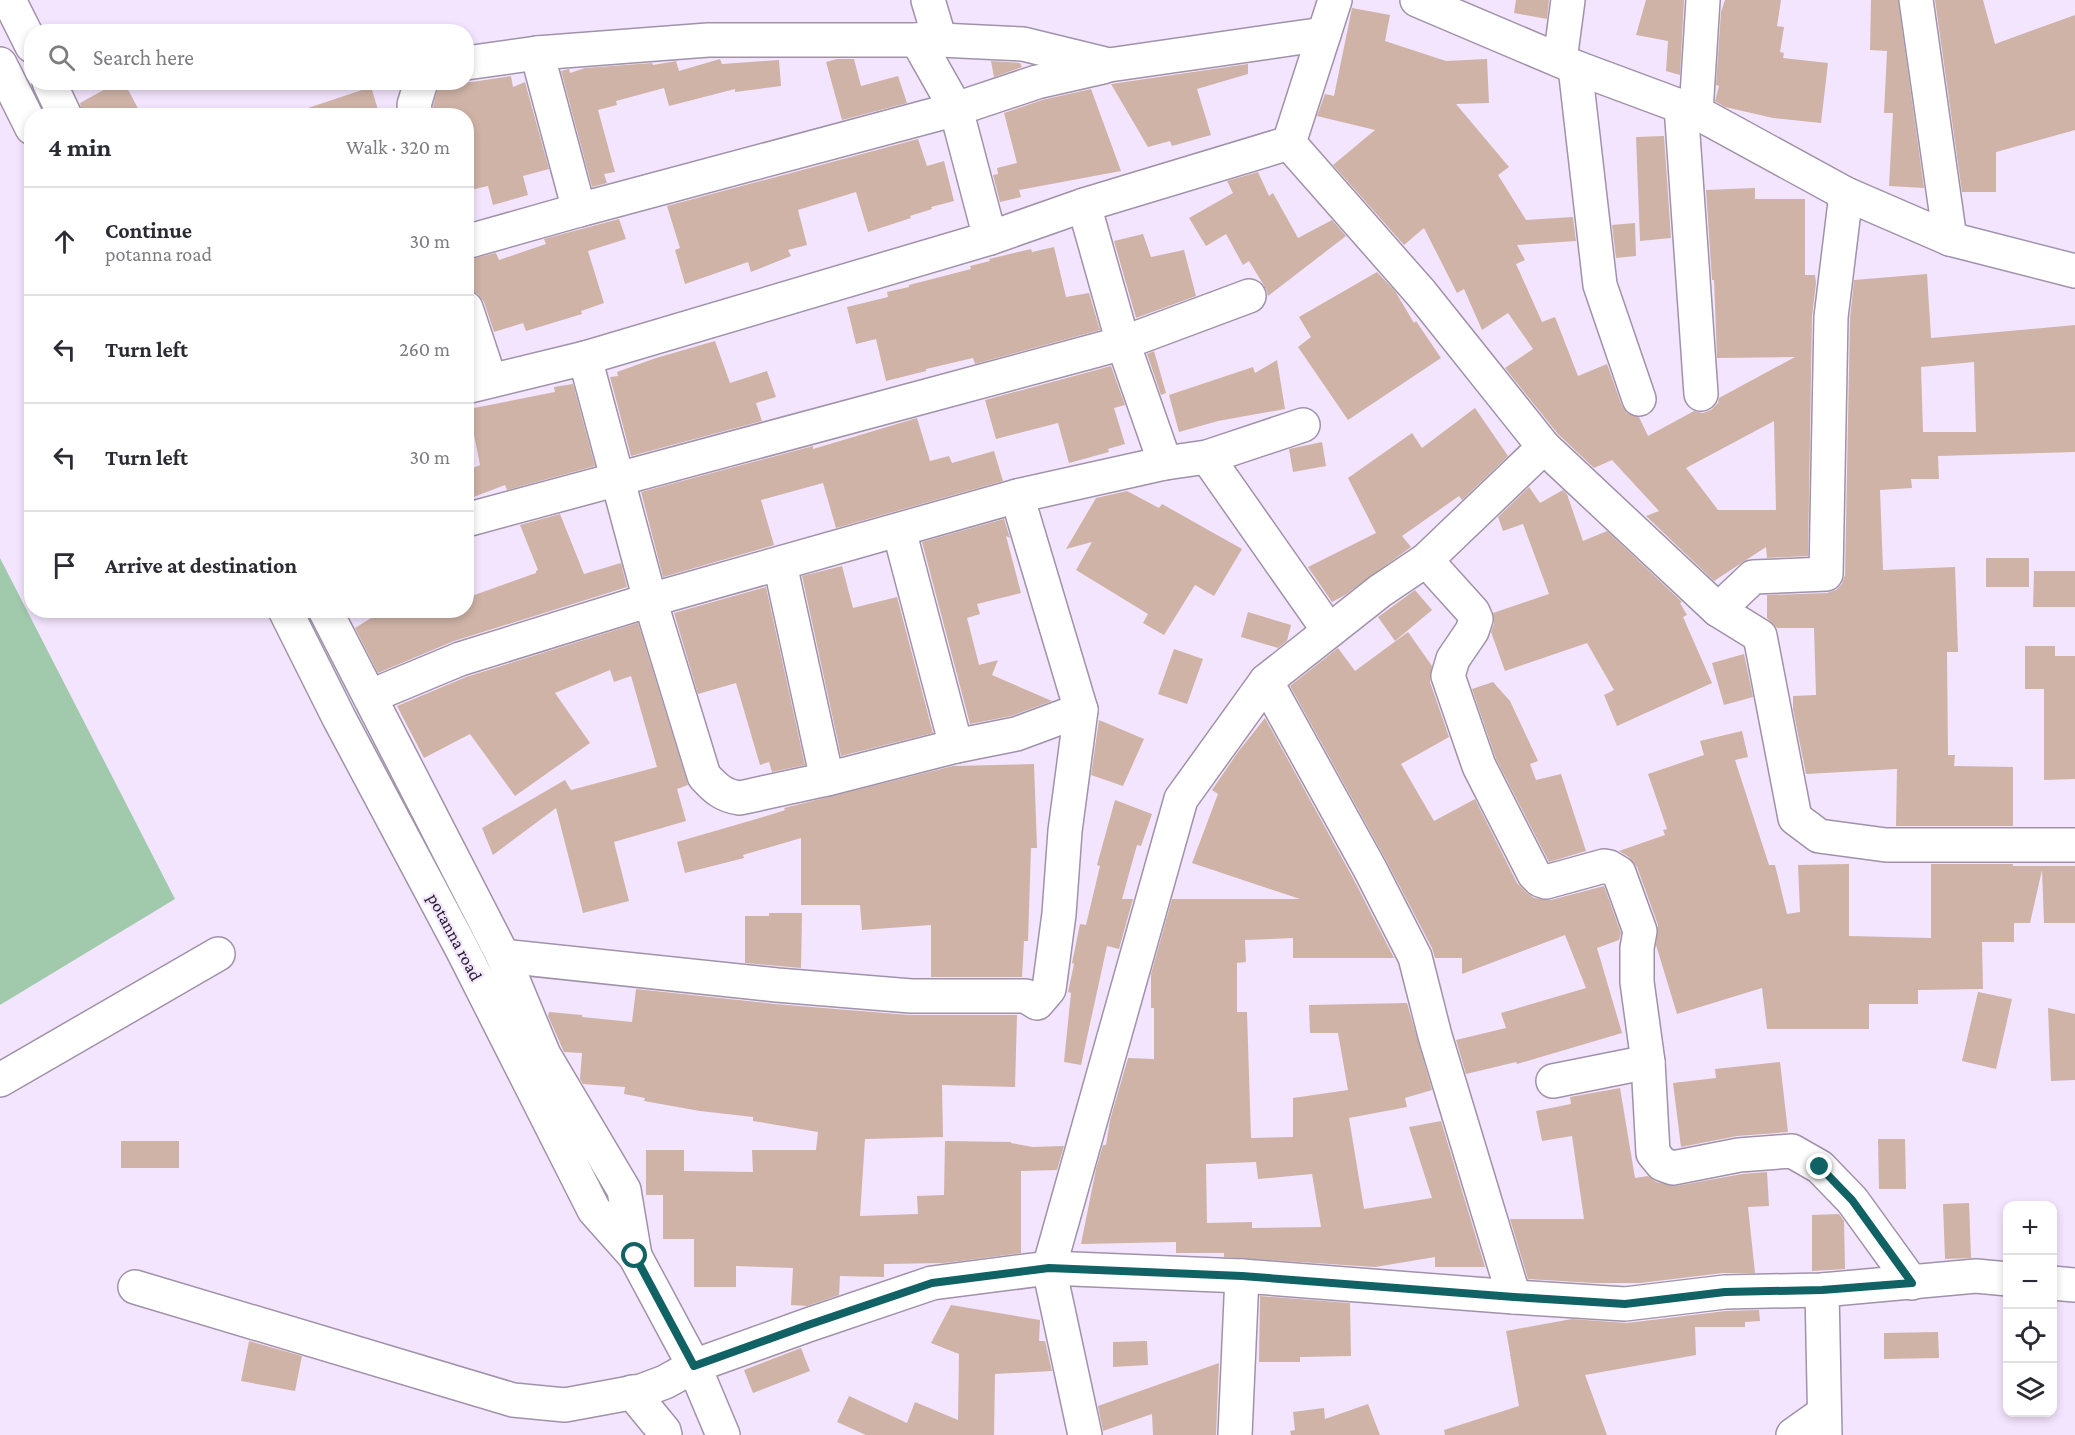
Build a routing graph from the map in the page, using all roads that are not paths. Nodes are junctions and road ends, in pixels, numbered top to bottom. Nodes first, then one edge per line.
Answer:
1 (9, 0) edge
2 (928, 0) edge
3 (1335, 0) edge
4 (1569, 0) edge
5 (1704, 0) edge
6 (1916, 0) edge
7 (1422, 1) edge
8 (24, 30) edge
9 (1324, 34) junction
10 (932, 38) junction
11 (537, 53) junction
12 (474, 62) edge
13 (1567, 63) junction
14 (0, 64) edge
15 (1109, 65) junction
16 (53, 90) edge
17 (419, 90) edge
18 (61, 108) edge
19 (415, 108) edge
20 (956, 109) junction
21 (1689, 109) junction
22 (24, 113) edge
23 (1290, 143) junction
24 (1846, 194) junction
25 (1084, 205) junction
26 (579, 210) junction
27 (990, 238) junction
28 (1950, 239) junction
29 (474, 240) edge
30 (2075, 271) edge
31 (1249, 296) dead end
32 (1123, 343) junction
33 (474, 358) edge
34 (585, 358) junction
35 (478, 383) edge
36 (1701, 394) dead end
37 (1640, 399) dead end
38 (1303, 426) dead end
39 (1544, 447) junction
40 (1207, 457) junction
41 (1165, 463) junction
42 (617, 478) junction
43 (1017, 496) junction
44 (474, 518) edge
45 (899, 530) junction
46 (1426, 560) junction
47 (780, 564) junction
48 (650, 600) junction
49 (1718, 610) junction
50 (289, 618) edge
51 (329, 618) edge
52 (1329, 631) junction
53 (1266, 681) junction
54 (371, 696) junction
55 (1081, 710) junction
56 (956, 746) junction
57 (827, 779) junction
58 (2075, 845) edge
59 (218, 954) dead end
60 (502, 956) junction
61 (1648, 1062) junction
62 (0, 1080) edge
63 (1553, 1081) dead end
64 (635, 1256) junction
65 (1049, 1268) junction
66 (1242, 1276) junction
67 (2003, 1279) edge
68 (1912, 1283) junction
69 (2057, 1283) edge
70 (2075, 1285) edge
71 (135, 1287) dead end
72 (1822, 1290) junction
73 (1514, 1297) junction
74 (694, 1366) junction
75 (646, 1388) junction
76 (1824, 1424) edge
77 (665, 1435) edge
78 (723, 1435) edge
79 (1084, 1435) edge
80 (1235, 1435) edge
81 (1793, 1435) edge

1 - 8 street
2 - 10 street
3 - 9 street
4 - 13 street
5 - 21 street
6 - 28 street
7 - 13 street
9 - 15 street
9 - 23 street
10 - 11 street
10 - 15 street
10 - 20 street
11 - 12 street
11 - 26 street
13 - 21 street
13 - 37 street
14 - 22 street
15 - 20 street
16 - 18 street
17 - 19 street
20 - 26 street
20 - 27 street
21 - 24 street
21 - 36 street
23 - 25 street
23 - 39 street
24 - 28 street
24 - 49 street
25 - 27 street
25 - 32 street
26 - 29 street
27 - 34 street
28 - 30 street
31 - 32 street
32 - 41 street
32 - 42 street
33 - 35 street
34 - 35 street
34 - 42 street
38 - 40 street
39 - 46 street
39 - 49 street
40 - 41 street
40 - 52 street
41 - 43 street
42 - 44 street
42 - 48 street
43 - 45 street
43 - 55 street
45 - 47 street
45 - 56 street
46 - 52 street
46 - 61 street
47 - 48 street
47 - 57 street
48 - 54 street
48 - 57 street
49 - 58 street
50 - 64 street, potanna road
51 - 54 street, potanna road
52 - 53 street
53 - 65 street
53 - 73 street
54 - 60 street, potanna road
55 - 56 street
55 - 60 street
56 - 57 street
59 - 62 street
60 - 64 street, potanna road
61 - 63 street
61 - 68 street
64 - 74 street, potanna road
65 - 66 street
65 - 74 street
65 - 79 street
66 - 73 street
66 - 80 street
67 - 68 street
68 - 72 street
69 - 70 street
71 - 75 street
72 - 73 street
72 - 76 street
74 - 75 street
74 - 78 street, potanna road
75 - 77 street
76 - 81 street

